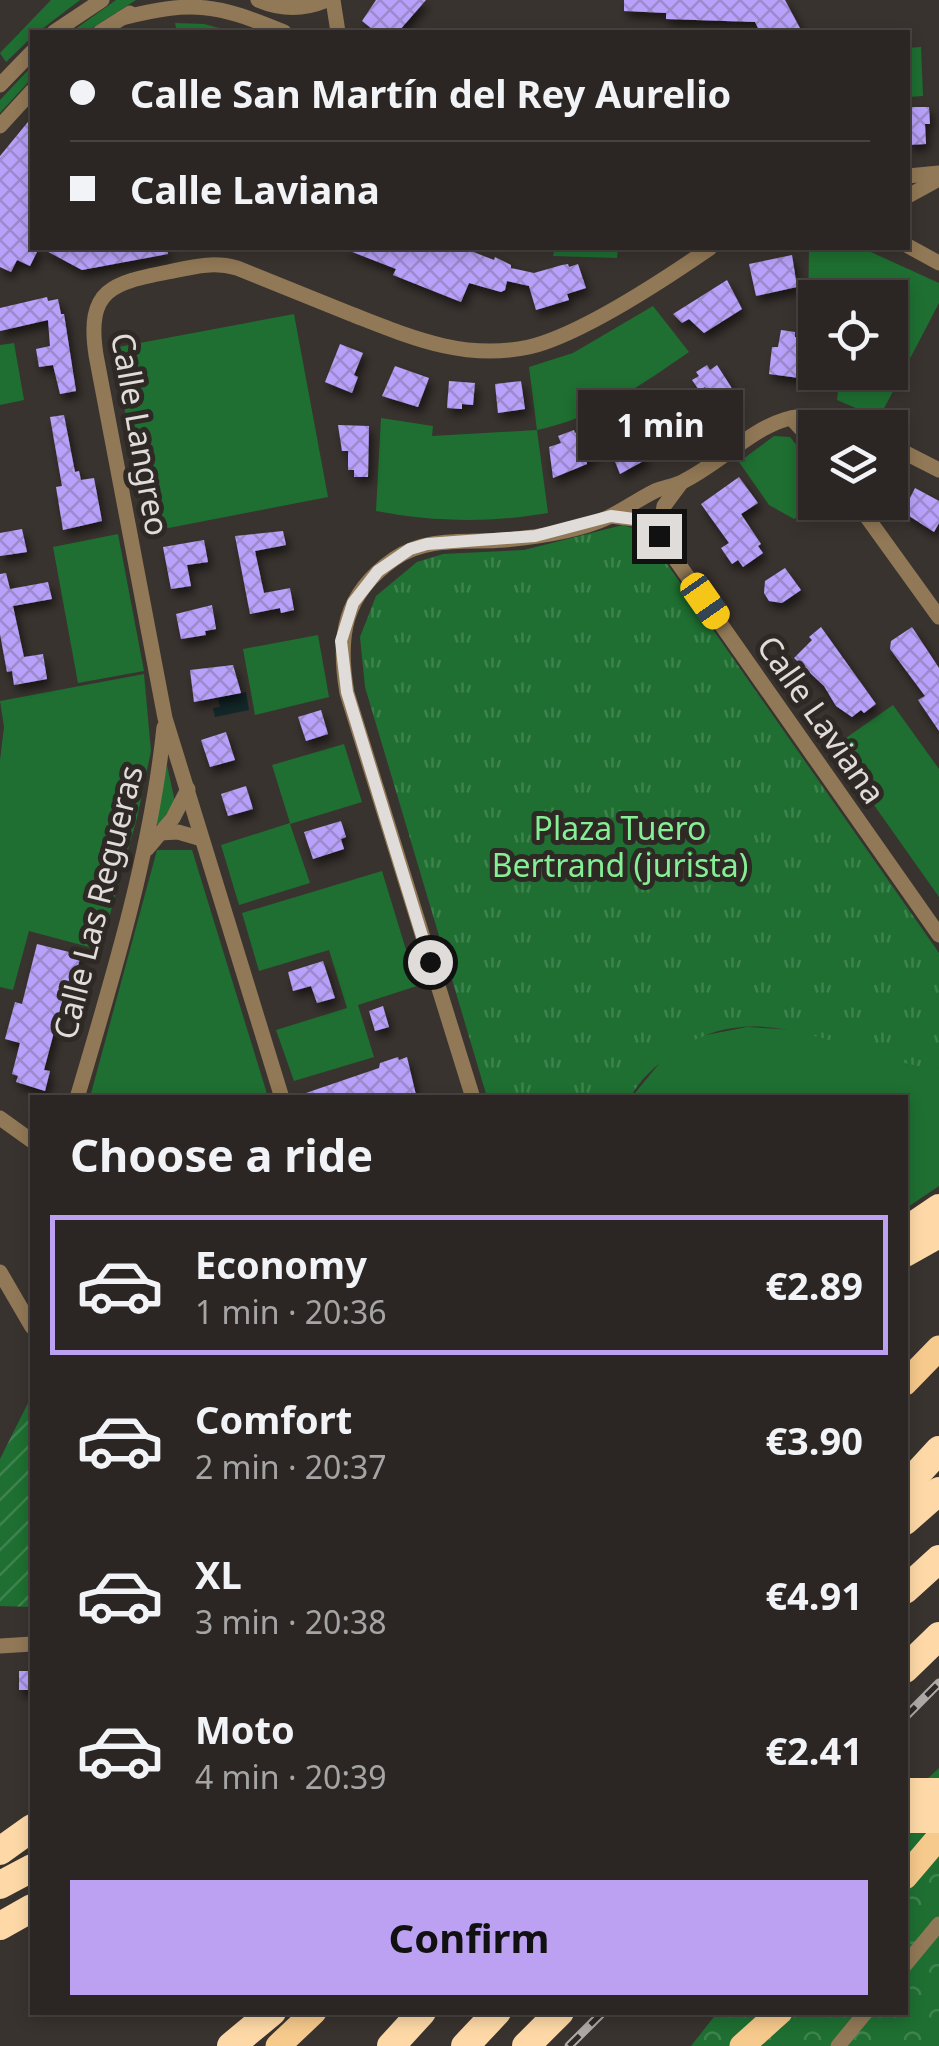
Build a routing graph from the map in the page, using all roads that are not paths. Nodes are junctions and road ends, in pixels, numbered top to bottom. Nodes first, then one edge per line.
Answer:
1 (102, 0) edge
2 (152, 0) edge
3 (330, 0) edge
4 (260, 1) edge
5 (122, 18) junction
6 (57, 30) edge
7 (103, 30) edge
8 (279, 30) edge
9 (283, 30) edge
10 (338, 30) edge
11 (30, 54) edge
12 (0, 85) edge
13 (30, 93) edge
14 (0, 126) edge
15 (910, 176) edge
16 (939, 176) edge
17 (910, 195) edge
18 (910, 247) edge
19 (693, 254) edge
20 (939, 263) edge
21 (798, 417) edge
22 (791, 418) junction
23 (798, 426) edge
24 (908, 454) edge
25 (939, 470) edge
26 (682, 483) junction
27 (611, 516) junction
28 (869, 520) edge
29 (659, 536) junction
30 (939, 616) edge
31 (165, 718) junction
32 (188, 789) junction
33 (160, 833) junction
34 (202, 839) junction
35 (140, 867) junction
36 (939, 934) edge
37 (77, 1095) edge
38 (281, 1095) edge
39 (472, 1095) edge
40 (3, 1121) edge
41 (30, 1128) edge
42 (30, 1140) edge
43 (939, 1208) edge
44 (908, 1229) edge
45 (939, 1234) edge
46 (908, 1251) edge
47 (0, 1272) edge
48 (30, 1324) edge
49 (939, 1348) edge
50 (908, 1380) edge
51 (939, 1450) edge
52 (908, 1484) edge
53 (939, 1491) edge
54 (908, 1517) edge
55 (939, 1539) edge
56 (939, 1559) edge
57 (908, 1567) edge
58 (908, 1587) edge
59 (939, 1636) edge
60 (30, 1644) edge
61 (0, 1646) edge
62 (908, 1666) edge
63 (908, 1792) edge
64 (939, 1792) edge
65 (908, 1819) edge
66 (939, 1819) edge
67 (30, 1829) edge
68 (939, 1837) edge
69 (0, 1850) edge
70 (30, 1869) edge
71 (908, 1873) edge
72 (0, 1885) edge
73 (30, 1895) edge
74 (0, 1909) edge
75 (30, 1909) edge
76 (939, 1924) edge
77 (0, 1926) edge
78 (908, 1961) edge
79 (268, 2015) edge
80 (311, 2015) edge
81 (419, 2015) edge
82 (495, 2015) edge
83 (557, 2015) edge
84 (777, 2015) edge
85 (864, 2015) edge
86 (230, 2046) edge
87 (278, 2046) edge
88 (390, 2046) edge
89 (466, 2046) edge
90 (526, 2046) edge
91 (742, 2046) edge
92 (838, 2046) edge

1 - 6 street
2 - 5 street
3 - 4 street
3 - 10 street
4 - 9 street
5 - 7 street
5 - 8 street
11 - 12 street
13 - 14 street
15 - 16 street
16 - 17 street
18 - 20 street
19 - 31 street, Calle Langreo
21 - 22 street
22 - 23 street
22 - 26 street
24 - 25 street
26 - 27 street
26 - 29 street
27 - 29 street
27 - 39 street
28 - 30 street
29 - 36 street, Calle Laviana
31 - 32 street, Calle Langreo
31 - 35 street, Calle Las Regueras
32 - 33 street
32 - 34 street, Calle Langreo
33 - 34 street
33 - 35 street
34 - 38 street, Calle Langreo
35 - 37 street, Calle Las Regueras
40 - 41 street
40 - 42 street
43 - 44 highway
45 - 46 highway
47 - 48 street
49 - 50 highway
51 - 52 highway
53 - 54 highway
55 - 57 highway
56 - 58 highway
59 - 62 highway
60 - 61 street
63 - 64 highway
65 - 66 highway
67 - 69 highway
68 - 71 highway
70 - 72 highway
73 - 74 highway
75 - 77 highway
76 - 78 street
79 - 86 highway
80 - 87 highway
81 - 88 highway
82 - 89 highway
83 - 90 highway
84 - 91 highway
85 - 92 street

